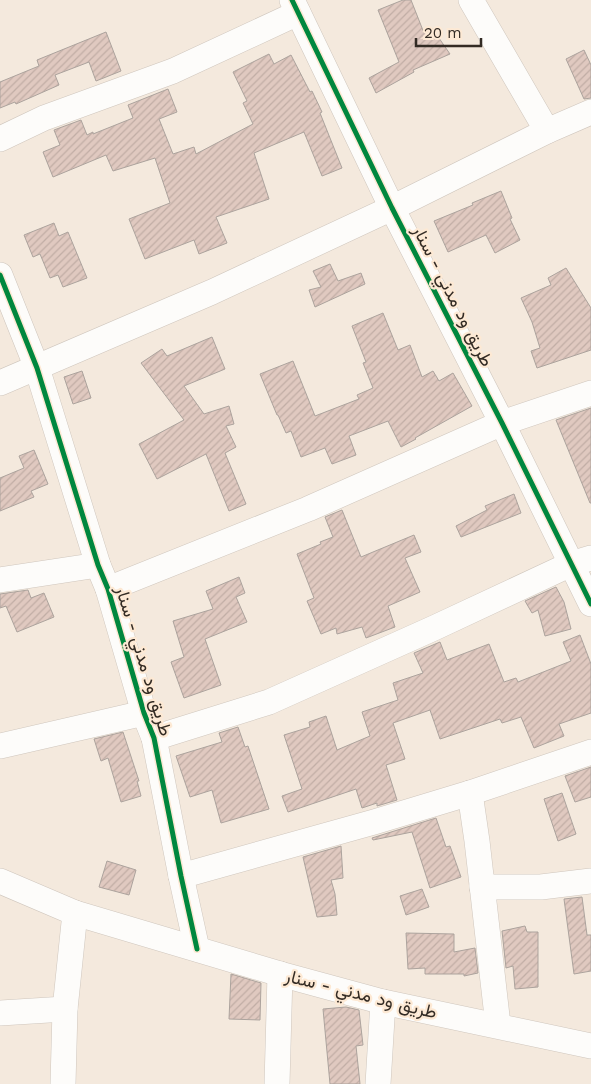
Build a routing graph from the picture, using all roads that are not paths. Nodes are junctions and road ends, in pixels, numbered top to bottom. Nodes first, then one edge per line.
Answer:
1 (471, 0) edge
2 (295, 7) edge
3 (591, 112) edge
4 (547, 131) junction
5 (0, 139) edge
6 (392, 208) junction
7 (0, 275) edge
8 (37, 368) junction
9 (0, 383) edge
10 (591, 392) edge
11 (502, 424) junction
12 (581, 561) edge
13 (98, 565) junction
14 (0, 580) edge
15 (108, 589) junction
16 (591, 604) edge
17 (144, 713) junction
18 (154, 738) junction
19 (0, 746) edge
20 (591, 752) edge
21 (470, 793) junction
22 (181, 876) junction
23 (0, 881) edge
24 (591, 882) edge
25 (482, 887) junction
26 (75, 913) junction
27 (197, 949) junction
28 (280, 974) junction
29 (383, 1002) junction
30 (64, 1009) junction
31 (0, 1013) edge
32 (498, 1025) junction
33 (591, 1046) edge
34 (63, 1084) edge
35 (277, 1084) edge
36 (378, 1084) edge

1 - 4 street
2 - 5 street
2 - 6 street, طريق ود مدني - سنار
3 - 4 street
4 - 6 street
6 - 8 street
6 - 11 street, طريق ود مدني - سنار
7 - 8 street, طريق ود مدني - سنار
8 - 9 street
8 - 13 street, طريق ود مدني - سنار
10 - 11 street
11 - 12 street, طريق ود مدني - سنار
11 - 15 street
12 - 16 street, طريق ود مدني - سنار
12 - 18 street
13 - 14 street
13 - 15 street, طريق ود مدني - سنار
15 - 17 street, طريق ود مدني - سنار
17 - 18 street, طريق ود مدني - سنار
17 - 19 street, طريق ود مدني - سنار
18 - 22 street, طريق ود مدني - سنار
20 - 21 street
21 - 22 street
21 - 25 street
22 - 27 street, طريق ود مدني - سنار
23 - 26 street, طريق ود مدني - سنار
24 - 25 street
25 - 32 street
26 - 27 street, طريق ود مدني - سنار
26 - 30 street
27 - 28 street, طريق ود مدني - سنار
28 - 29 street, طريق ود مدني - سنار
28 - 35 street
29 - 32 street, طريق ود مدني - سنار
29 - 36 street
30 - 31 street
30 - 34 street
32 - 33 street, طريق ود مدني - سنار

